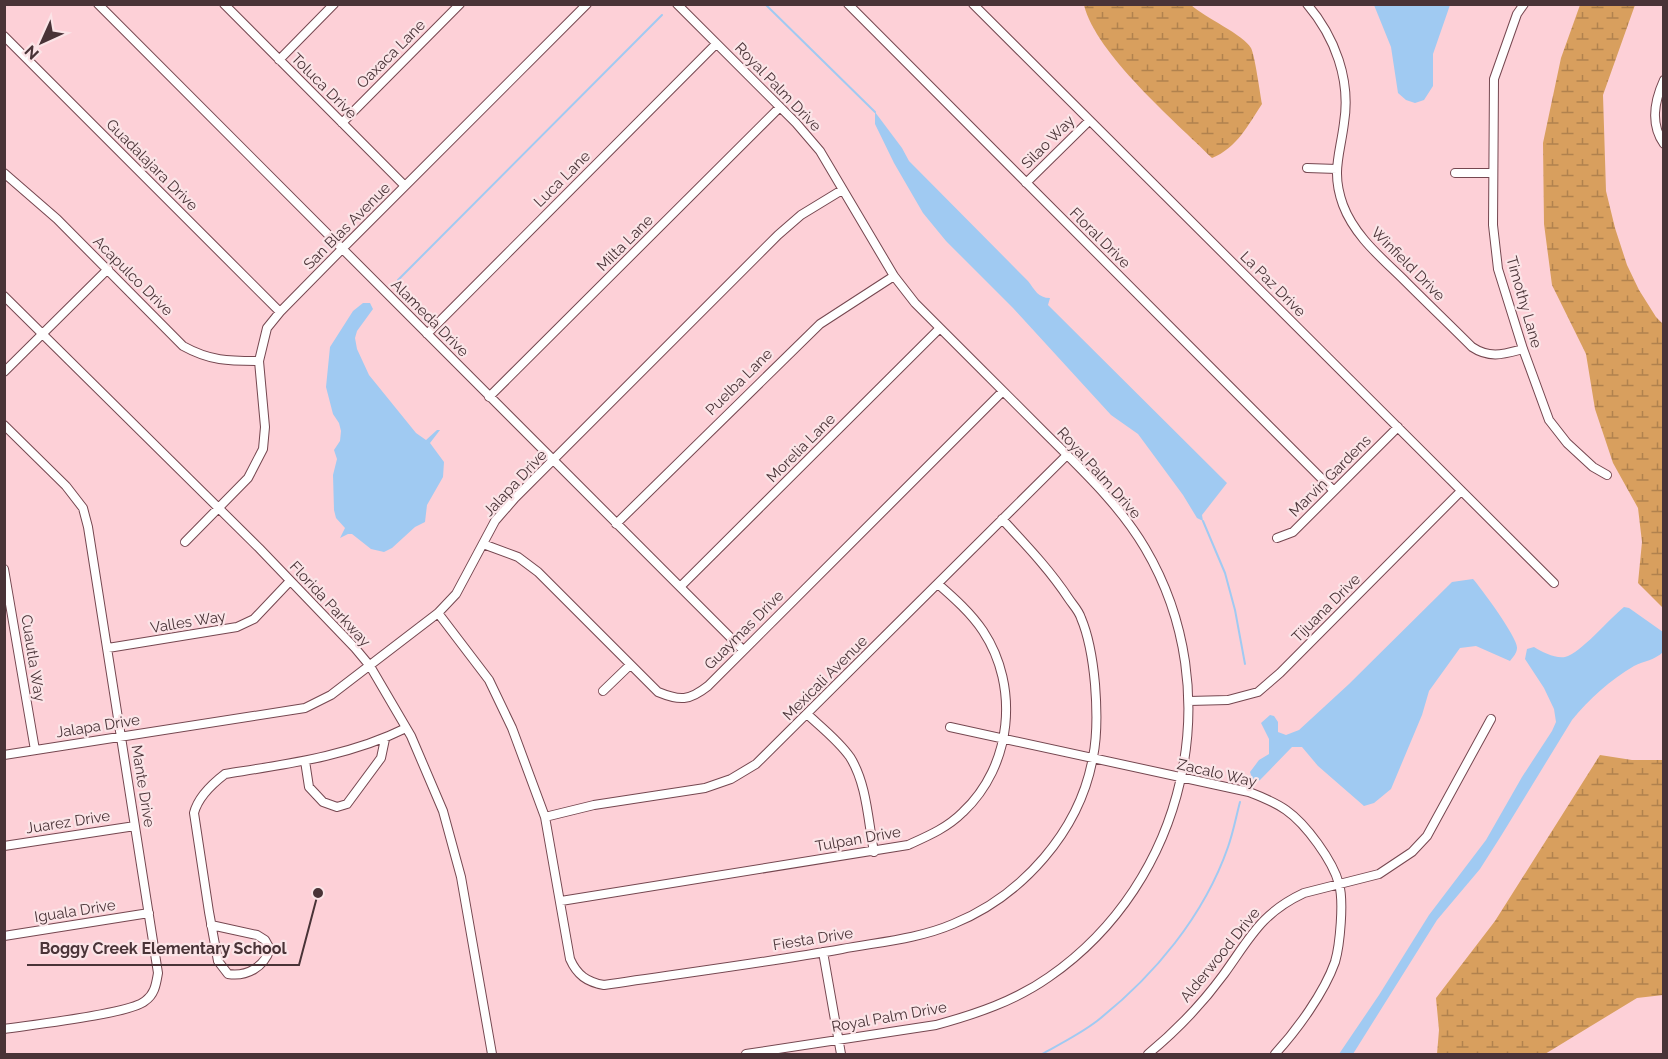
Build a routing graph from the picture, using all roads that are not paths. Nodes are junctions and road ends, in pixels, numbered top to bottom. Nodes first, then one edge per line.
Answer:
1 (98, 4) edge
2 (224, 4) edge
3 (334, 4) edge
4 (460, 4) edge
5 (587, 4) edge
6 (677, 4) edge
7 (848, 4) edge
8 (973, 4) edge
9 (1307, 4) edge
10 (1524, 4) edge
11 (4, 36) edge
12 (716, 44) junction
13 (279, 60) junction
14 (1664, 80) edge
15 (779, 108) junction
16 (1089, 121) junction
17 (342, 123) junction
18 (1664, 144) edge
19 (1307, 168) dead end
20 (1337, 169) junction
21 (4, 173) edge
22 (1455, 173) dead end
23 (1493, 174) junction
24 (1026, 183) junction
25 (405, 186) junction
26 (842, 190) junction
27 (342, 249) junction
28 (108, 269) junction
29 (894, 276) junction
30 (4, 296) edge
31 (280, 312) junction
32 (940, 328) junction
33 (43, 333) junction
34 (427, 333) junction
35 (1523, 349) junction
36 (259, 361) junction
37 (4, 372) edge
38 (1003, 391) junction
39 (489, 397) junction
40 (4, 425) edge
41 (1398, 427) junction
42 (1067, 455) junction
43 (554, 461) junction
44 (1607, 475) dead end
45 (1334, 491) junction
46 (1461, 491) junction
47 (218, 508) junction
48 (1002, 519) junction
49 (616, 524) junction
50 (1277, 538) dead end
51 (185, 542) dead end
52 (483, 544) junction
53 (4, 569) edge
54 (291, 581) junction
55 (1554, 583) dead end
56 (938, 584) junction
57 (680, 587) junction
58 (438, 613) junction
59 (108, 648) junction
60 (744, 650) junction
61 (630, 665) junction
62 (370, 666) junction
63 (603, 691) dead end
64 (1189, 702) junction
65 (807, 714) junction
66 (1491, 719) dead end
67 (950, 727) dead end
68 (406, 728) junction
69 (122, 736) junction
70 (1004, 738) junction
71 (384, 739) junction
72 (35, 750) junction
73 (4, 755) edge
74 (1093, 758) junction
75 (305, 761) junction
76 (1182, 778) junction
77 (545, 817) junction
78 (135, 826) junction
79 (4, 846) edge
80 (874, 852) junction
81 (1340, 884) junction
82 (561, 901) junction
83 (150, 913) junction
84 (211, 925) junction
85 (4, 936) edge
86 (823, 952) junction
87 (4, 1029) edge
88 (839, 1040) junction
89 (492, 1054) edge
90 (746, 1054) edge
91 (841, 1054) edge
92 (1148, 1054) edge
93 (1275, 1054) edge

1 - 27 street, Alameda Drive
2 - 13 street, Toluca Drive
3 - 13 street
4 - 17 street, Oaxaca Lane
5 - 25 street, San Blas Avenue
6 - 12 street, Royal Palm Drive
7 - 24 street, Floral Drive
8 - 16 street, La Paz Drive
9 - 20 street, Winfield Drive
10 - 23 street, Timothy Lane
11 - 31 street, Guadalajara Drive
12 - 15 street, Royal Palm Drive
12 - 34 street, Luca Lane
13 - 17 street, Toluca Drive
14 - 18 street
15 - 26 street, Royal Palm Drive
15 - 39 street, Milta Lane
16 - 24 street, Silao Way
16 - 41 street, La Paz Drive
17 - 25 street, Toluca Drive
19 - 20 street
20 - 35 street, Winfield Drive
21 - 28 street, Acapulco Drive
22 - 23 street
23 - 35 street, Timothy Lane
24 - 45 street, Floral Drive
25 - 27 street, San Blas Avenue
26 - 29 street, Royal Palm Drive
26 - 43 street, Jalapa Drive
27 - 31 street, San Blas Avenue
27 - 34 street, Alameda Drive
28 - 33 street
28 - 36 street, Acapulco Drive
29 - 32 street, Royal Palm Drive
29 - 49 street, Puelba Lane
30 - 33 street, Florida Parkway
31 - 36 street, San Blas Avenue
32 - 38 street, Royal Palm Drive
32 - 57 street, Morelia Lane
33 - 37 street
33 - 47 street, Florida Parkway
34 - 39 street, Alameda Drive
35 - 44 street, Timothy Lane
36 - 47 street, San Blas Avenue
38 - 42 street, Royal Palm Drive
38 - 60 street, Guaymas Drive
39 - 43 street, Alameda Drive
40 - 59 street, Mante Drive
41 - 45 street, Marvin Gardens
41 - 46 street, La Paz Drive
42 - 48 street, Mexicali Avenue
42 - 64 street, Royal Palm Drive
43 - 49 street, Alameda Drive
43 - 52 street, Jalapa Drive
45 - 50 street, Marvin Gardens
46 - 55 street, La Paz Drive
46 - 64 street, Tijuana Drive
47 - 51 street, San Blas Avenue
47 - 54 street, Florida Parkway
48 - 56 street, Mexicali Avenue
48 - 74 street, Fiesta Drive
49 - 57 street, Alameda Drive
52 - 58 street, Jalapa Drive
52 - 61 street, Guaymas Drive
53 - 72 street, Cuautla Way
54 - 59 street, Valles Way
54 - 62 street, Florida Parkway
56 - 65 street, Mexicali Avenue
56 - 70 street, Tulpan Drive
57 - 60 street, Alameda Drive
58 - 62 street, Jalapa Drive
58 - 77 street, Fiesta Drive
59 - 69 street, Mante Drive
60 - 61 street, Guaymas Drive
61 - 63 street
62 - 68 street, Florida Parkway
62 - 69 street, Jalapa Drive
64 - 76 street, Royal Palm Drive
65 - 77 street, Mexicali Avenue
65 - 80 street
66 - 81 street, Alderwood Drive
67 - 70 street, Zacalo Way
68 - 71 street
68 - 89 street, Florida Parkway
69 - 72 street, Jalapa Drive
69 - 78 street, Mante Drive
70 - 74 street, Zacalo Way
70 - 80 street, Tulpan Drive
71 - 75 street
71 - 75 street
72 - 73 street, Jalapa Drive
74 - 76 street, Zacalo Way
74 - 86 street, Fiesta Drive
75 - 84 street
76 - 81 street, Zacalo Way
76 - 88 street, Royal Palm Drive
77 - 82 street, Fiesta Drive
78 - 79 street, Juarez Drive
78 - 83 street, Mante Drive
80 - 82 street, Tulpan Drive
81 - 92 street, Alderwood Drive
81 - 93 street, Zacalo Way
82 - 86 street, Fiesta Drive
83 - 85 street, Iguala Drive
83 - 87 street, Mante Drive
84 - 84 street
86 - 88 street
88 - 90 street, Royal Palm Drive
88 - 91 street

